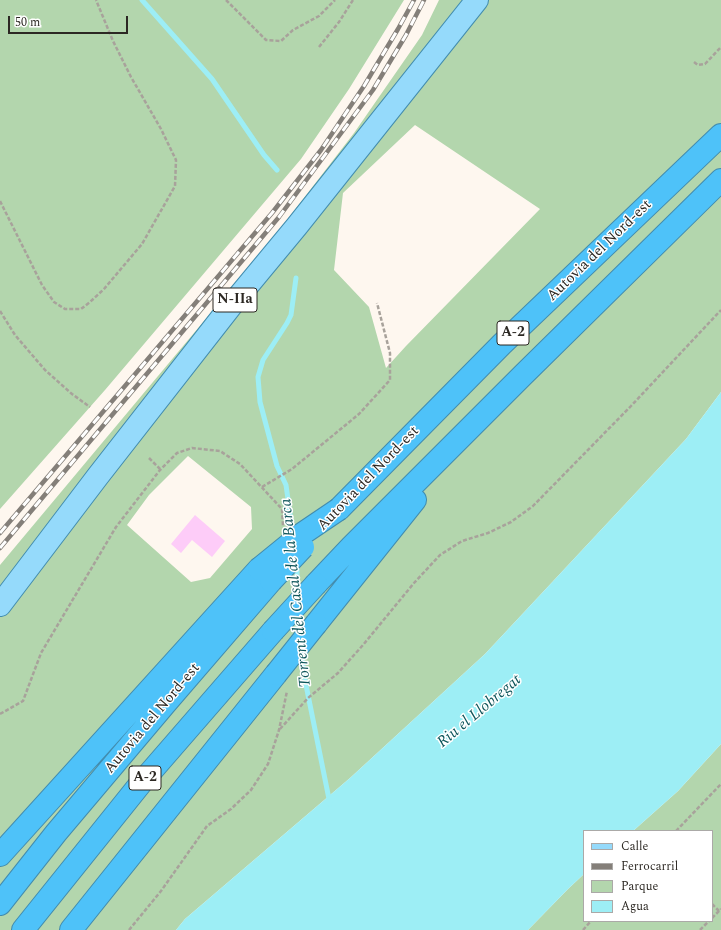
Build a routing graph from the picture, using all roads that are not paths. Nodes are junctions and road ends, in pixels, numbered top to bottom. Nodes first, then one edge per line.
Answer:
1 (476, 0) edge
2 (721, 135) edge
3 (721, 180) edge
4 (476, 422) junction
5 (265, 575) junction
6 (0, 605) edge
7 (0, 855) edge
8 (0, 904) edge
9 (23, 930) edge
10 (71, 930) edge

1 - 6 main road, N-IIa
2 - 5 highway, Autovia del Nord-est / A-2, bridge
3 - 4 highway, A-2
4 - 9 highway, A-2, bridge
4 - 10 highway, bridge
5 - 7 highway
5 - 8 highway, Autovia del Nord-est / A-2

